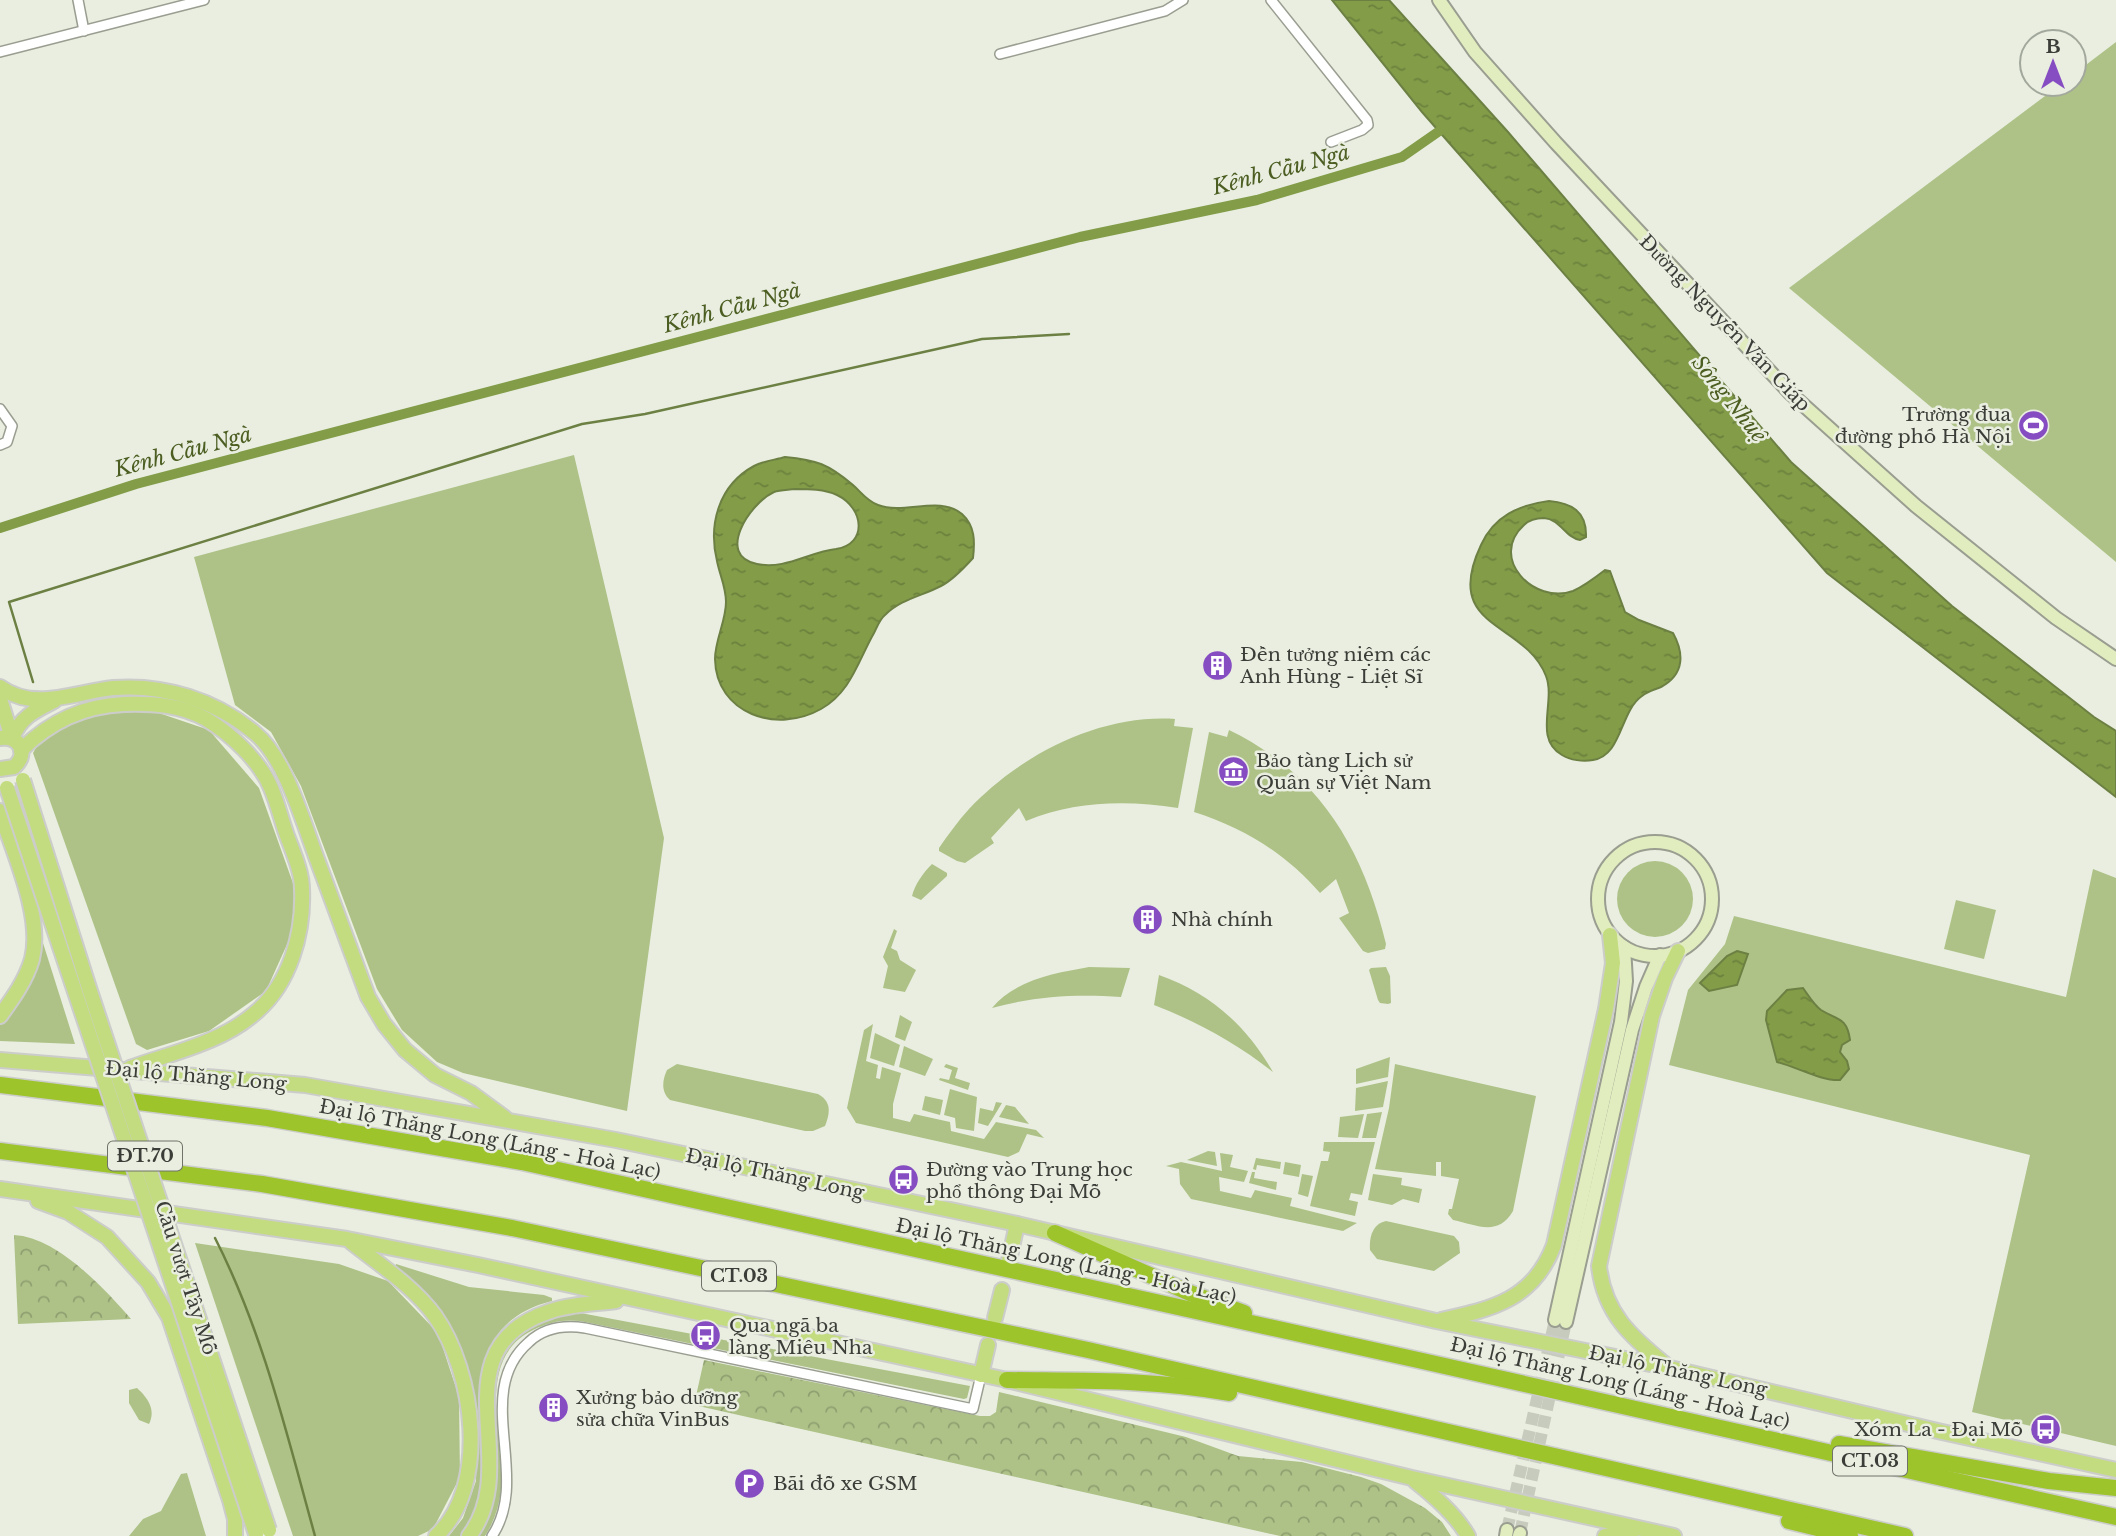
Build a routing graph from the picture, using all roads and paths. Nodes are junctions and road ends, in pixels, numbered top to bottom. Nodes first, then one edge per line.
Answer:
1 (78, 0) edge
2 (204, 0) edge
3 (1183, 0) edge
4 (1271, 0) edge
5 (1439, 0) edge
6 (84, 32) junction
7 (0, 52) edge
8 (1000, 54) dead end
9 (1331, 142) dead end
10 (0, 409) edge
11 (0, 445) edge
12 (2116, 659) edge
13 (0, 687) edge
14 (62, 697) junction
15 (0, 699) edge
16 (6, 738) edge
17 (20, 757) junction
18 (0, 769) edge
19 (0, 811) edge
20 (1610, 935) junction
21 (1624, 947) junction
22 (1678, 951) junction
23 (1660, 955) junction
24 (0, 1016) edge
25 (0, 1060) edge
26 (125, 1070) junction
27 (0, 1085) edge
28 (509, 1121) junction
29 (0, 1151) edge
30 (5, 1190) edge
31 (1017, 1224) junction
32 (1055, 1233) junction
33 (347, 1239) junction
34 (1007, 1265) dead end
35 (1002, 1290) dead end
36 (628, 1299) junction
37 (995, 1318) dead end
38 (1436, 1321) junction
39 (988, 1345) dead end
40 (1419, 1360) junction
41 (1670, 1368) junction
42 (981, 1375) junction
43 (1007, 1380) junction
44 (1623, 1406) junction
45 (1472, 1438) junction
46 (1574, 1461) junction
47 (2116, 1470) edge
48 (1412, 1478) junction
49 (2116, 1488) edge
50 (2116, 1517) edge
51 (1643, 1529) junction
52 (263, 1534) edge
53 (496, 1535) edge
54 (235, 1536) edge
55 (436, 1536) edge
56 (470, 1536) edge
57 (1468, 1536) edge
58 (1605, 1536) edge
59 (1674, 1536) edge
60 (1850, 1536) edge
61 (1905, 1536) edge

1 - 6 street
2 - 6 street
3 - 8 street
4 - 9 street
5 - 12 street, Đường Nguyễn Văn Giáp
6 - 7 street
10 - 11 street
13 - 14 main road
14 - 16 main road
14 - 28 main road
15 - 16 main road, ĐT.70
16 - 17 main road, ĐT.70
17 - 18 main road, ĐT.70
17 - 26 main road
17 - 52 main road, Cầu vượt Tây Mỗ / ĐT.70, bridge
18 - 52 main road, Cầu vượt Tây Mỗ / ĐT.70, bridge
19 - 24 main road
20 - 21 street
20 - 22 street
20 - 38 main road
21 - 23 street
21 - 23 street
22 - 23 street
22 - 41 main road
25 - 26 main road, Đại lộ Thăng Long
26 - 28 main road, Đại lộ Thăng Long
27 - 40 highway, Đại lộ Thăng Long (Láng - Hoà Lạc) / CT.03
28 - 31 main road, Đại lộ Thăng Long
29 - 45 highway, CT.03
30 - 33 main road
30 - 54 main road
31 - 32 main road, Đại lộ Thăng Long
31 - 34 main road
32 - 38 main road, Đại lộ Thăng Long
32 - 40 highway
33 - 36 main road
33 - 55 main road
35 - 37 main road
36 - 42 main road
36 - 56 main road
38 - 41 main road, Đại lộ Thăng Long
39 - 42 main road
40 - 44 highway, Đại lộ Thăng Long (Láng - Hoà Lạc) / CT.03
41 - 47 main road, Đại lộ Thăng Long
42 - 43 main road
42 - 53 street
43 - 45 highway
43 - 48 main road
44 - 49 highway
44 - 50 highway, Đại lộ Thăng Long (Láng - Hoà Lạc) / CT.03
45 - 46 highway, CT.03
46 - 60 highway
46 - 61 highway, CT.03
48 - 51 main road
48 - 57 main road
51 - 58 main road
51 - 59 main road

